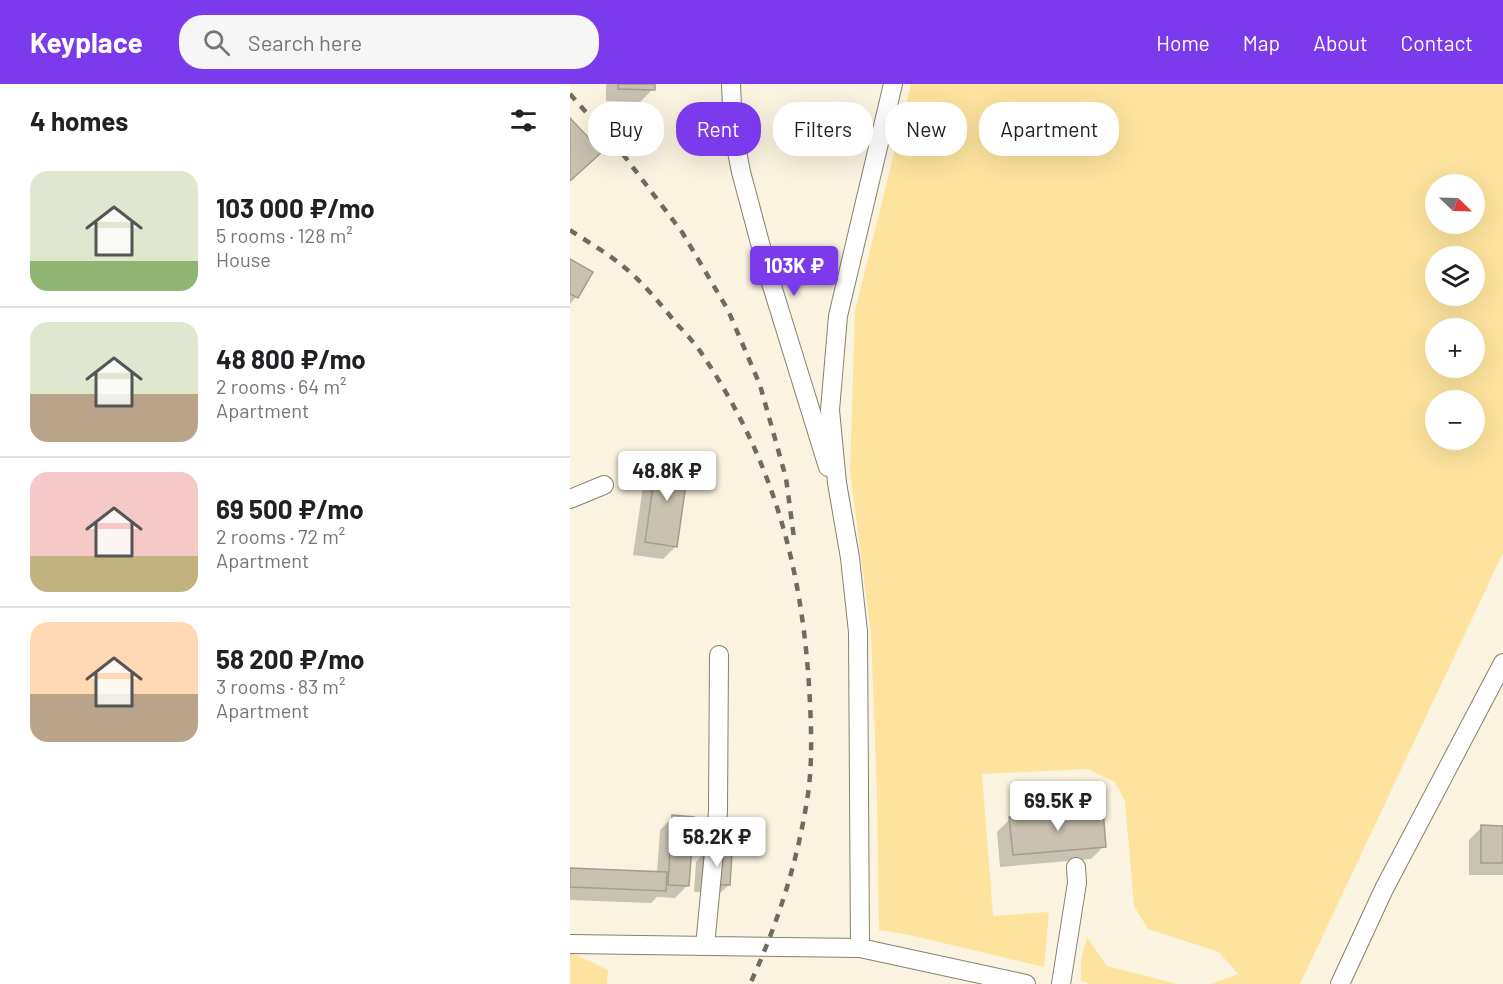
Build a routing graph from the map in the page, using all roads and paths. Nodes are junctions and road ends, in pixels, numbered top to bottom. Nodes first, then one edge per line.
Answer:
1 (731, 84) edge
2 (893, 84) edge
3 (604, 485) dead end
4 (570, 499) edge
5 (842, 511) junction
6 (719, 655) dead end
7 (1503, 663) edge
8 (1076, 867) dead end
9 (570, 944) edge
10 (705, 946) junction
11 (860, 948) junction
12 (1026, 984) edge
13 (1061, 984) edge
14 (1340, 984) edge

1 - 5 street
2 - 5 street
3 - 4 street
5 - 11 street
6 - 10 street
7 - 14 street
8 - 13 street
9 - 10 street
10 - 11 street
11 - 12 street

